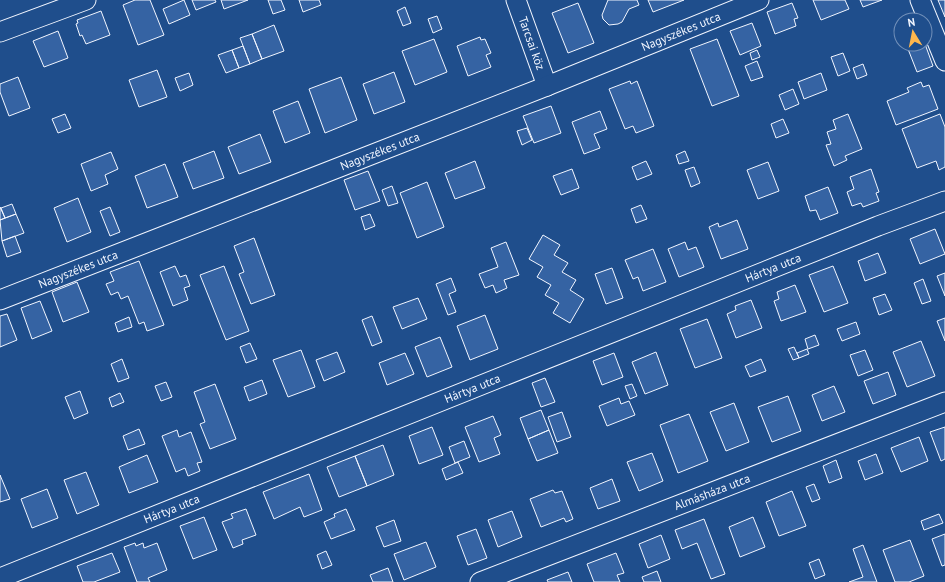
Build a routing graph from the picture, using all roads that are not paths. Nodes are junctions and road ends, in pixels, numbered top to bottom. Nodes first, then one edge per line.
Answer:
1 (86, 0) edge
2 (516, 0) edge
3 (758, 0) edge
4 (920, 0) edge
5 (0, 32) edge
6 (945, 61) edge
7 (547, 86) junction
8 (945, 201) edge
9 (0, 300) edge
10 (945, 402) edge
11 (0, 578) edge
12 (480, 582) edge

1 - 5 street
2 - 7 street, Tarcsai köz
3 - 7 street, Nagyszékes utca
4 - 6 street
7 - 9 street, Nagyszékes utca
8 - 11 street, Hártya utca
10 - 12 street, Almásháza utca

